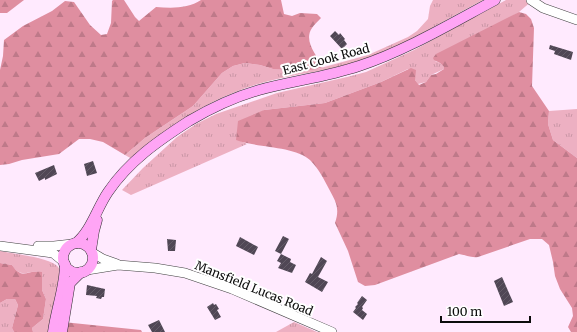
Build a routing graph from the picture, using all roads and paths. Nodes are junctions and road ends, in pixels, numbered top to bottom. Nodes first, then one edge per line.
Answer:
1 (495, 0) edge
2 (531, 0) edge
3 (577, 20) edge
4 (162, 140) junction
5 (74, 243) junction
6 (4, 247) edge
7 (92, 251) junction
8 (64, 263) junction
9 (118, 265) junction
10 (84, 271) junction
11 (54, 332) edge
12 (62, 332) edge
13 (332, 332) edge

1 - 4 main road, East Cook Road
2 - 3 street
4 - 5 main road, East Cook Road
4 - 7 main road, East Cook Road
5 - 6 street
5 - 7 main road
5 - 8 main road
6 - 8 street
7 - 9 street, Mansfield Lucas Road
7 - 10 main road
8 - 10 main road
8 - 11 main road
9 - 10 street, Mansfield Lucas Road
9 - 13 street, Mansfield Lucas Road
10 - 12 main road

